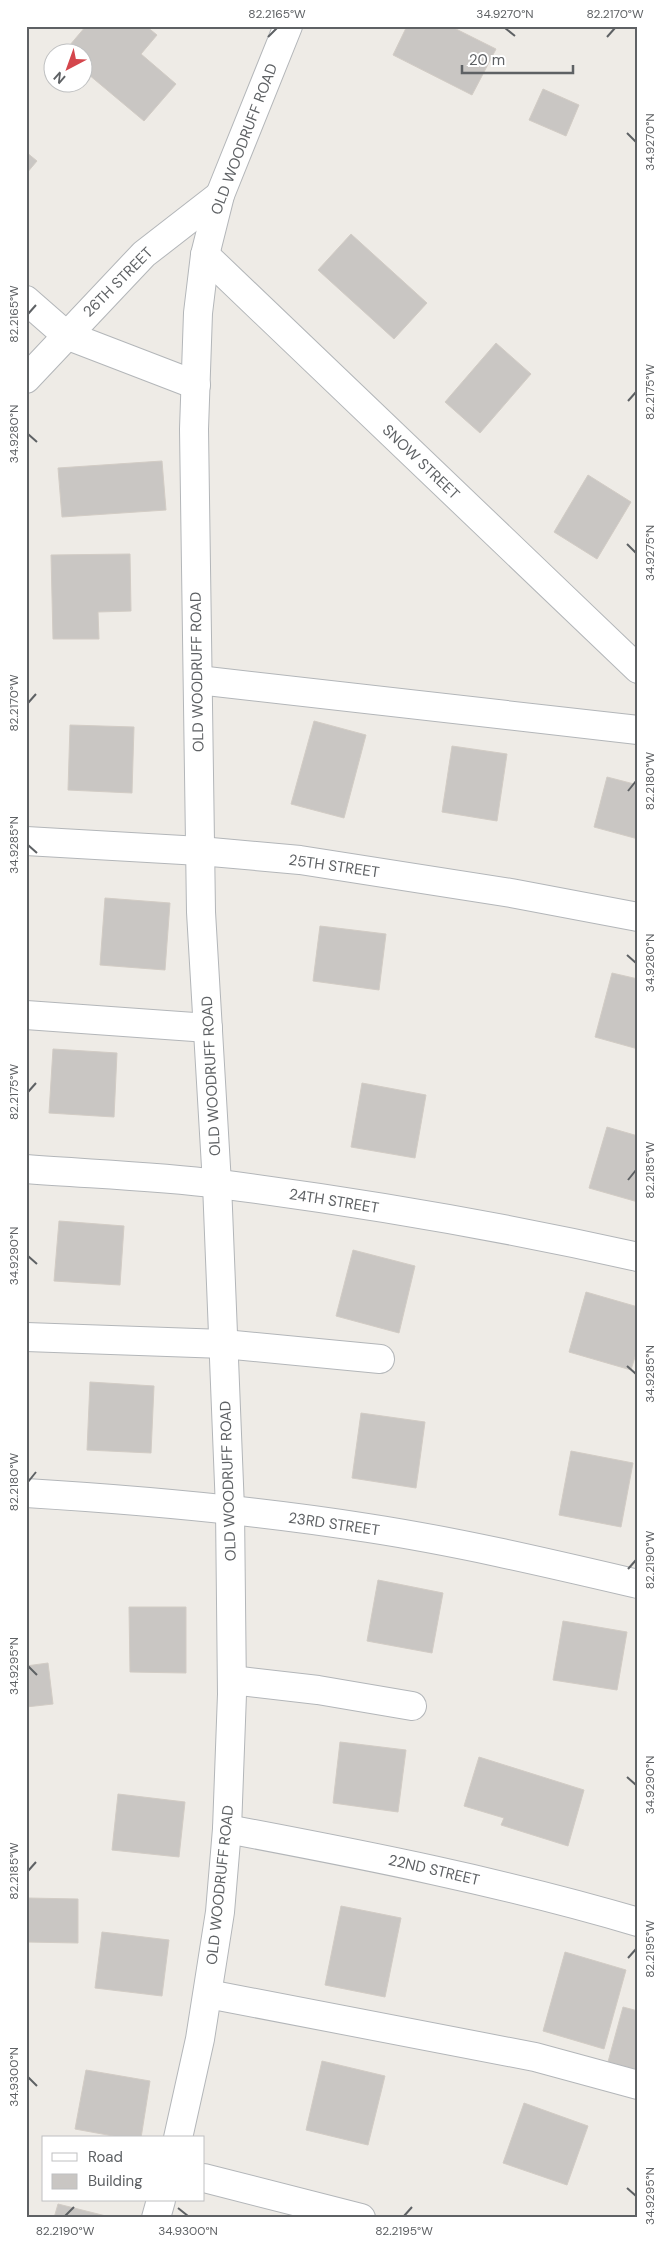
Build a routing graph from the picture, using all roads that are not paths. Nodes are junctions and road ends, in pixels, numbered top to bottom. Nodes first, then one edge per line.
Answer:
1 (288, 26) edge
2 (220, 195) junction
3 (204, 255) junction
4 (26, 300) edge
5 (66, 335) junction
6 (26, 380) edge
7 (196, 385) junction
8 (638, 669) edge
9 (198, 680) junction
10 (638, 730) edge
11 (26, 841) edge
12 (200, 851) junction
13 (638, 917) edge
14 (26, 1015) edge
15 (208, 1028) junction
16 (26, 1169) edge
17 (217, 1184) junction
18 (638, 1257) edge
19 (26, 1337) edge
20 (224, 1344) junction
21 (380, 1359) dead end
22 (26, 1493) edge
23 (230, 1509) junction
24 (638, 1584) edge
25 (232, 1680) junction
26 (412, 1706) dead end
27 (227, 1829) junction
28 (638, 1922) edge
29 (208, 1994) junction
30 (638, 2085) edge
31 (178, 2136) edge
32 (205, 2178) edge
33 (160, 2202) edge
34 (156, 2218) edge
35 (361, 2218) edge

1 - 2 street, OLD WOODRUFF ROAD
2 - 3 street, OLD WOODRUFF ROAD
2 - 5 street, 26TH STREET
3 - 7 street, OLD WOODRUFF ROAD
3 - 8 street, SNOW STREET
4 - 5 street
5 - 6 street, 26TH STREET
5 - 7 street
7 - 9 street, OLD WOODRUFF ROAD
9 - 10 street
9 - 12 street, OLD WOODRUFF ROAD
11 - 12 street, 25TH STREET
12 - 13 street, 25TH STREET
12 - 15 street, OLD WOODRUFF ROAD
14 - 15 street
15 - 17 street, OLD WOODRUFF ROAD
16 - 17 street, 24TH STREET
17 - 18 street, 24TH STREET
17 - 20 street, OLD WOODRUFF ROAD
19 - 20 street
20 - 21 street
20 - 23 street, OLD WOODRUFF ROAD
22 - 23 street, 23RD STREET
23 - 24 street, 23RD STREET
23 - 25 street, OLD WOODRUFF ROAD
25 - 26 street
25 - 27 street, OLD WOODRUFF ROAD
27 - 28 street, 22ND STREET
27 - 29 street, OLD WOODRUFF ROAD
29 - 30 street
29 - 31 street, OLD WOODRUFF ROAD
32 - 35 street
33 - 34 street

